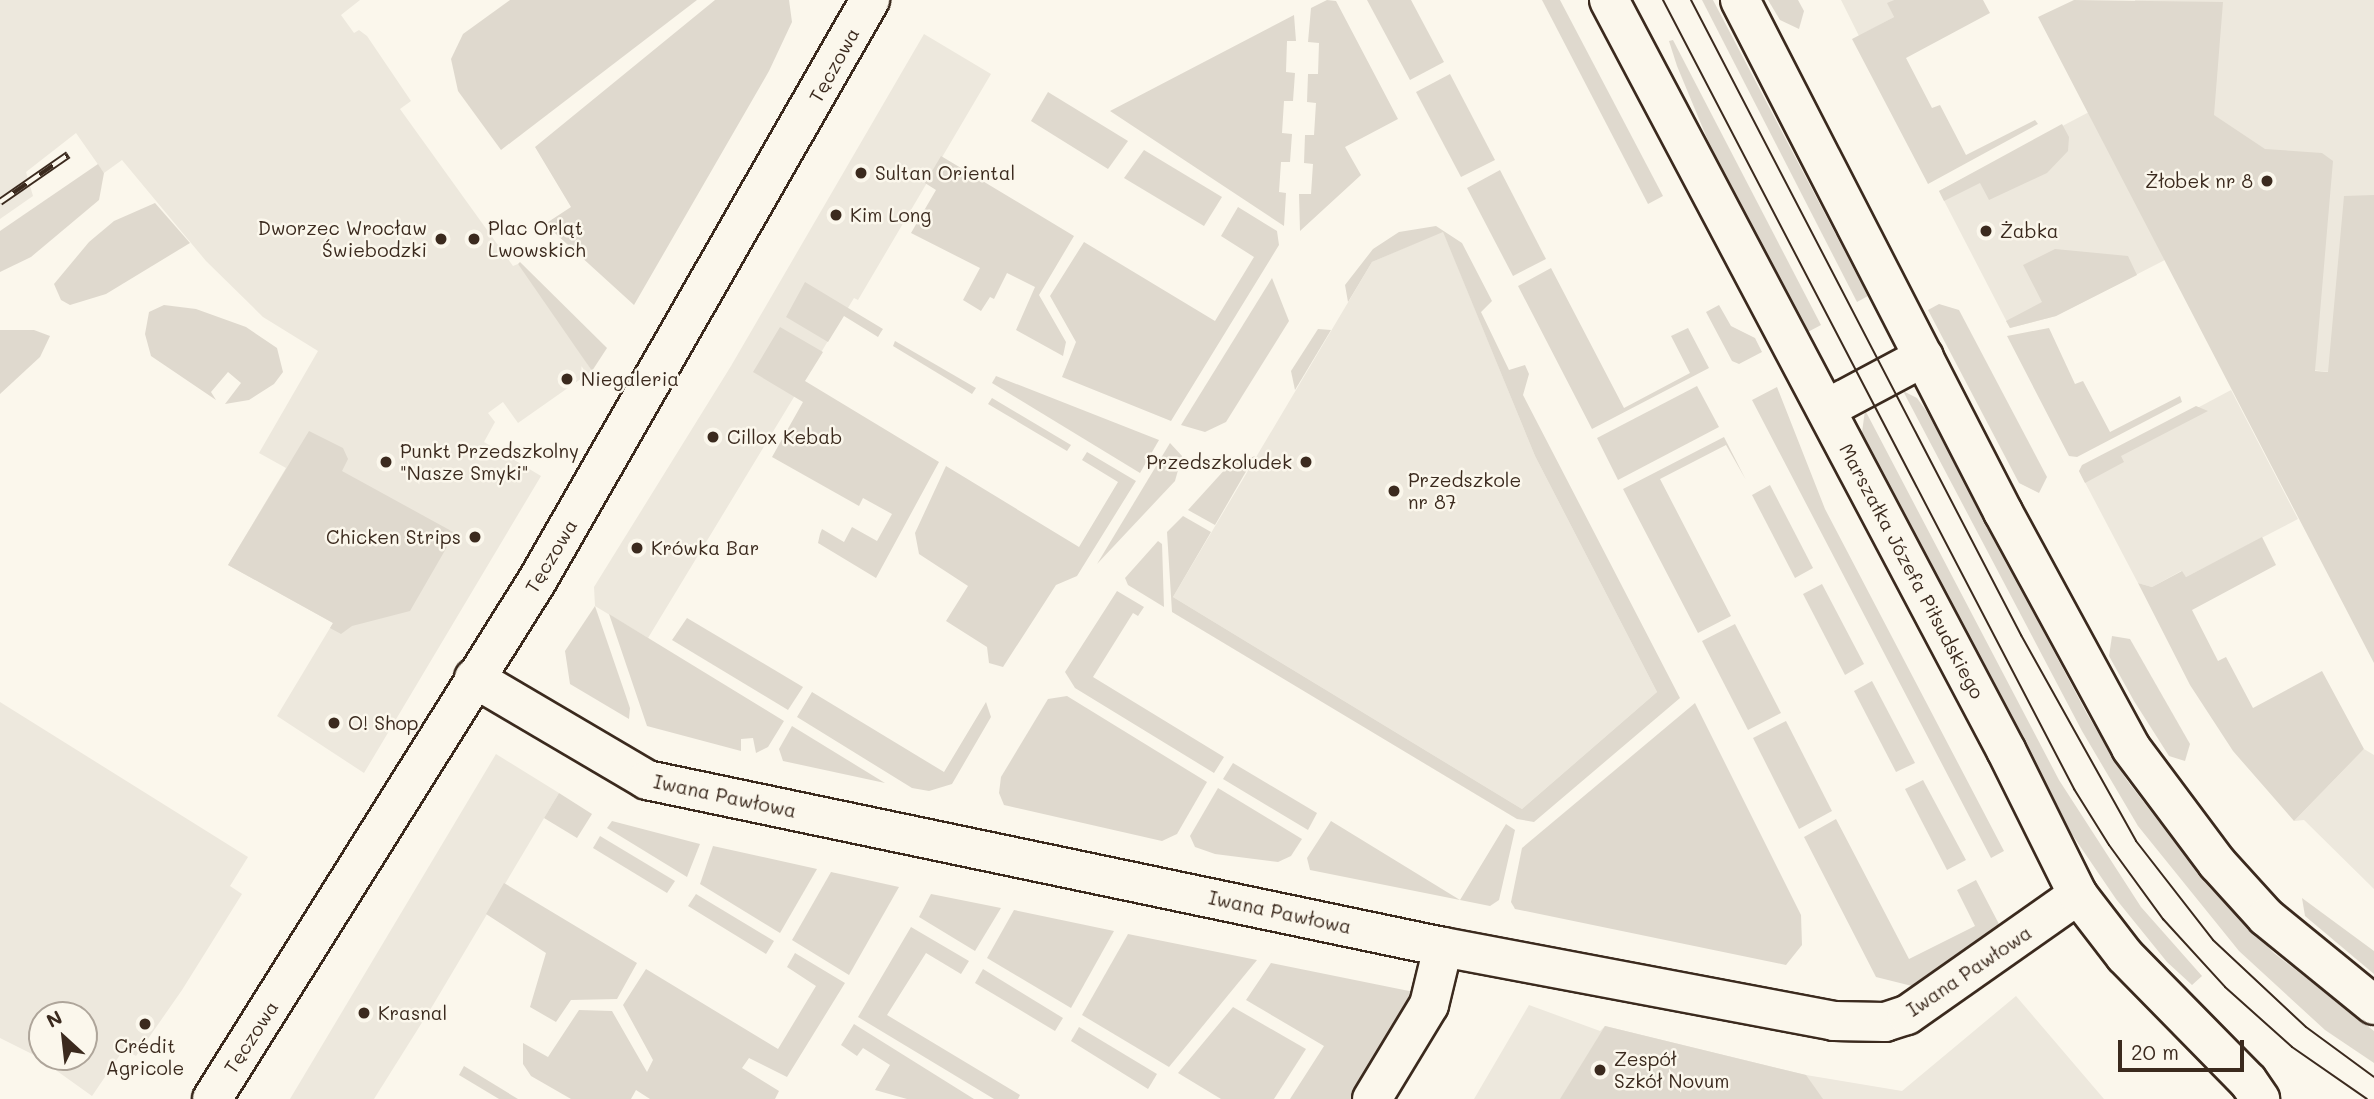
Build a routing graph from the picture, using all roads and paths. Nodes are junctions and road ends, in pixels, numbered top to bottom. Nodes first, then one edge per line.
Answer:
1 (870, 0) edge
2 (1609, 0) edge
3 (1740, 0) edge
4 (1924, 357) junction
5 (1826, 409) junction
6 (474, 678) junction
7 (2078, 895) junction
8 (1443, 947) junction
9 (2374, 1005) edge
10 (2260, 1093) edge
11 (212, 1099) edge
12 (1372, 1099) edge

1 - 6 street, Tęczowa
2 - 5 street, Marszałka Józefa Piłsudskiego
3 - 4 street
4 - 5 street
4 - 9 street
5 - 7 street, Marszałka Józefa Piłsudskiego
6 - 8 street, Iwana Pawłowa
6 - 11 street, Tęczowa
7 - 8 street, Iwana Pawłowa
7 - 10 street, Marszałka Józefa Piłsudskiego
8 - 12 street

